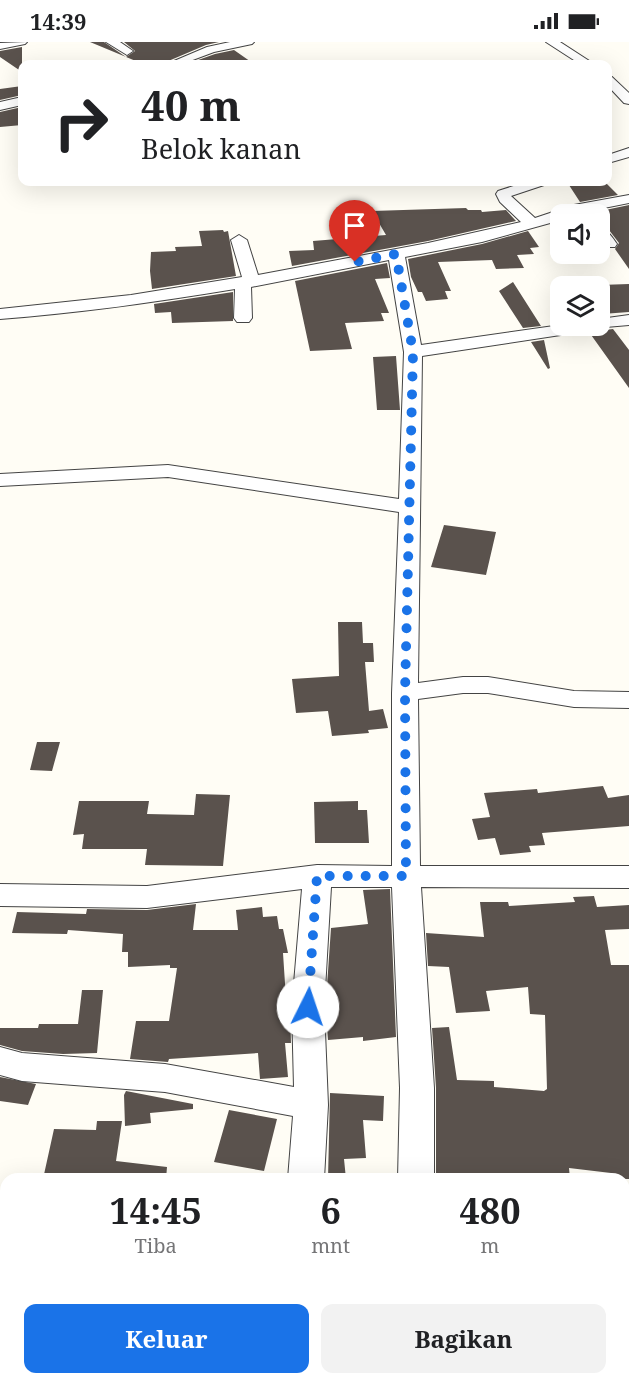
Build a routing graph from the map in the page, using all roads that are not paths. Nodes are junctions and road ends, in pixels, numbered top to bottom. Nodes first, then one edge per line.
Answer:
1 (21, 42) edge
2 (112, 42) edge
3 (198, 42) edge
4 (248, 42) edge
5 (552, 42) edge
6 (0, 46) edge
7 (211, 49) junction
8 (127, 51) dead end
9 (183, 60) edge
10 (581, 60) edge
11 (612, 84) edge
12 (629, 100) edge
13 (18, 102) edge
14 (0, 106) edge
15 (629, 152) edge
16 (612, 158) edge
17 (526, 186) edge
18 (612, 188) dead end
19 (628, 199) edge
20 (609, 204) edge
21 (550, 219) edge
22 (531, 225) junction
23 (239, 240) dead end
24 (396, 254) junction
25 (247, 283) junction
26 (0, 314) edge
27 (243, 318) dead end
28 (629, 320) edge
29 (610, 323) edge
30 (550, 332) edge
31 (413, 352) junction
32 (0, 480) edge
33 (408, 507) junction
34 (405, 693) junction
35 (629, 700) edge
36 (317, 876) junction
37 (406, 876) junction
38 (629, 877) edge
39 (0, 895) edge
40 (0, 1061) edge
41 (311, 1105) junction
42 (306, 1173) edge
43 (416, 1173) edge

1 - 6 street
2 - 8 street
3 - 7 street
4 - 7 street
5 - 10 street
7 - 9 street
11 - 12 street
13 - 14 street
15 - 16 street
17 - 22 street
18 - 19 street
19 - 20 street
21 - 22 street
22 - 24 street
23 - 25 street
24 - 25 street
24 - 31 street
25 - 26 street
25 - 27 street
28 - 29 street
30 - 31 street
31 - 33 street
32 - 33 street
33 - 34 street
34 - 35 street
34 - 37 street
36 - 37 street
36 - 39 street
36 - 41 street
37 - 38 street
37 - 43 street
40 - 41 street
41 - 42 street

